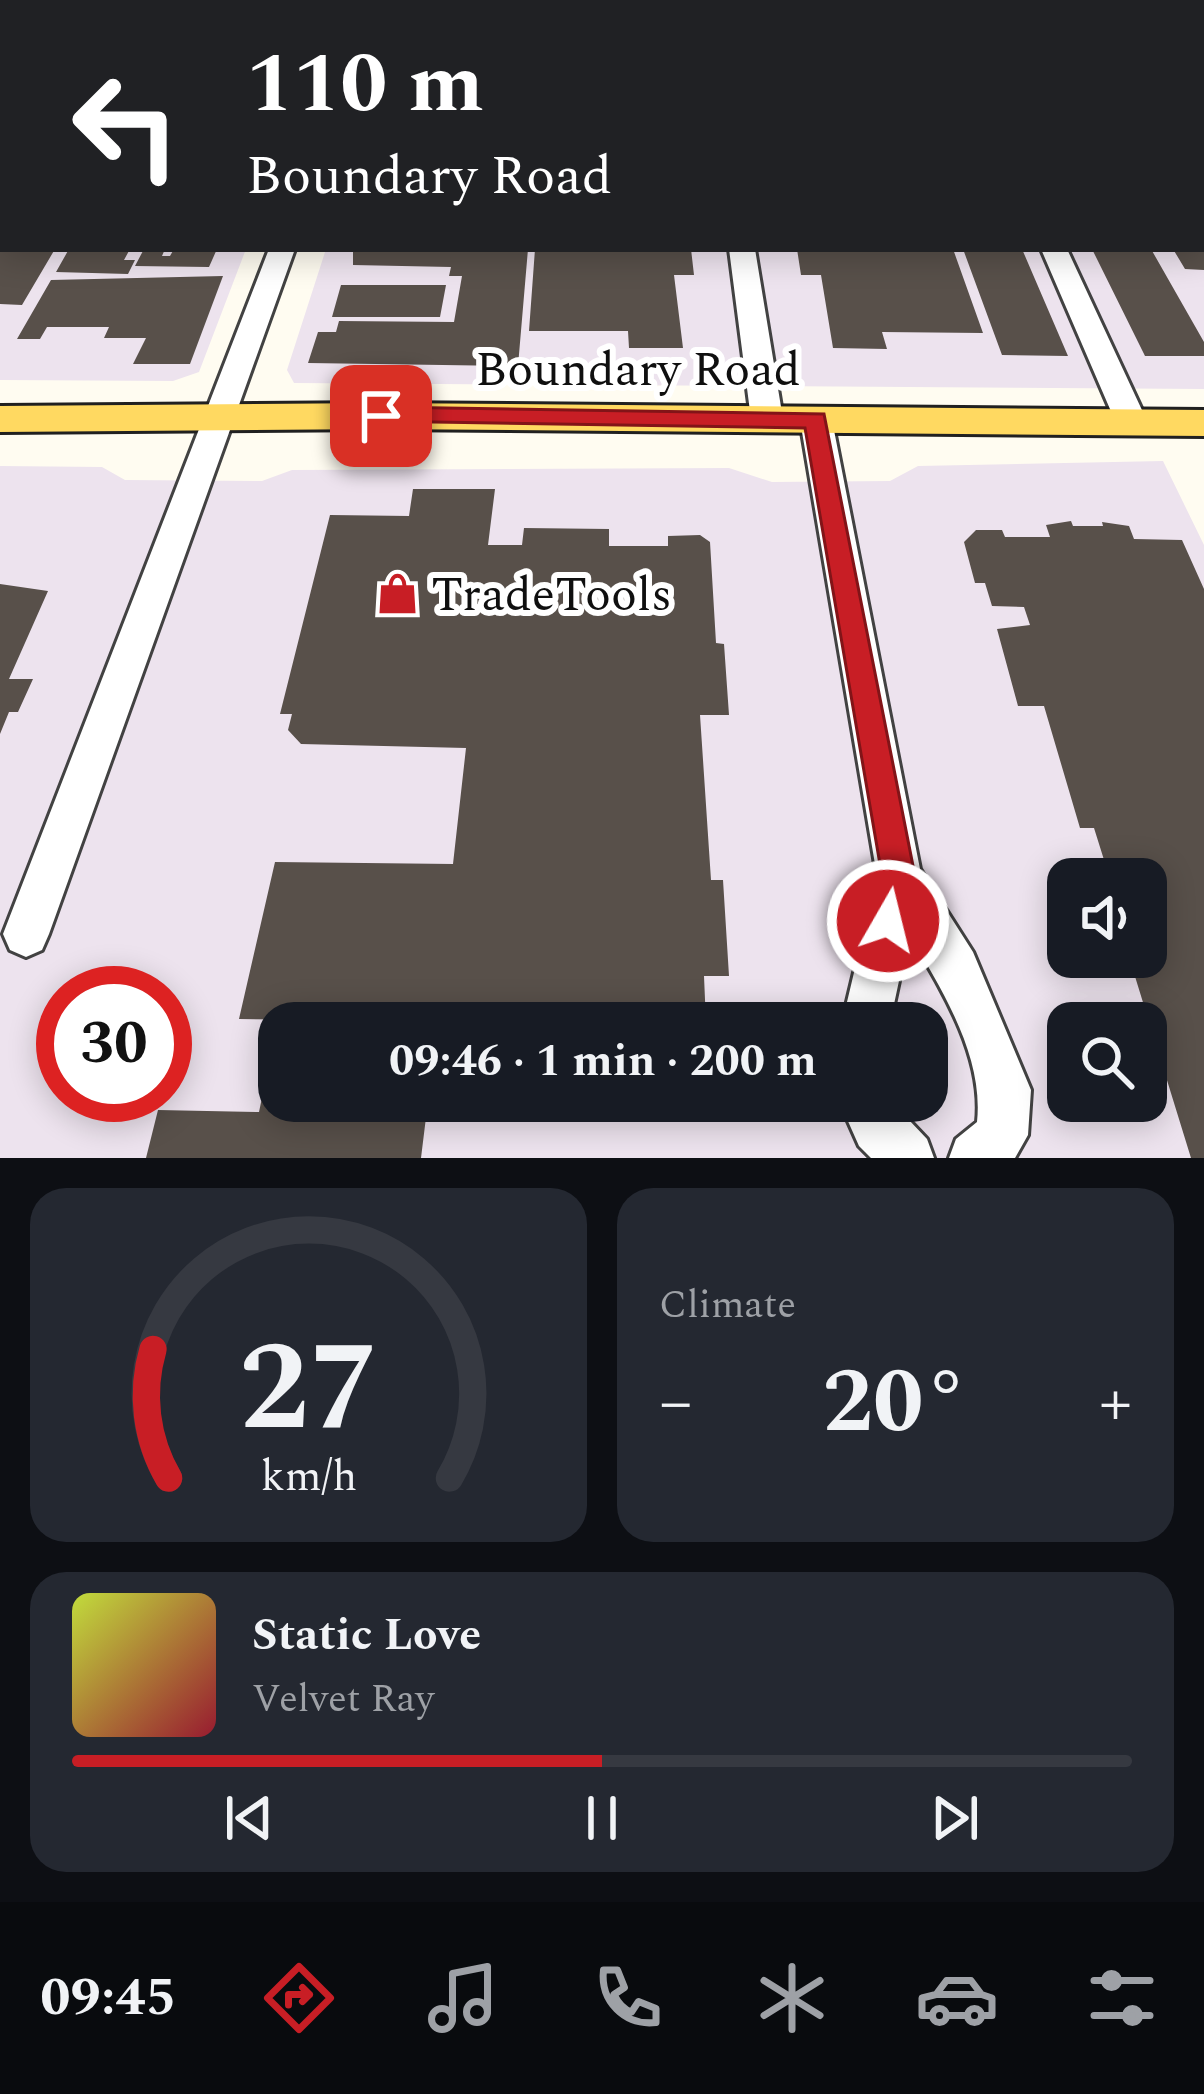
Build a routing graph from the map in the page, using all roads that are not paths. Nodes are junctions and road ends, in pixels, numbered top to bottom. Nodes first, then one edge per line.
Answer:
1 (282, 252) edge
2 (742, 252) edge
3 (1055, 252) edge
4 (220, 418) junction
5 (0, 419) edge
6 (767, 419) junction
7 (816, 420) junction
8 (1132, 422) junction
9 (1204, 423) edge
10 (898, 876) junction
11 (26, 934) dead end
12 (871, 1002) edge
13 (874, 1122) edge
14 (908, 1158) edge
15 (975, 1158) edge

1 - 4 street
2 - 6 street
3 - 8 street
4 - 5 main road, Boundary Road
4 - 6 main road, Boundary Road
4 - 11 street
6 - 7 main road, Boundary Road
7 - 8 main road, Boundary Road
7 - 10 street
8 - 9 main road, Boundary Road
10 - 12 street
10 - 15 street
13 - 14 street

